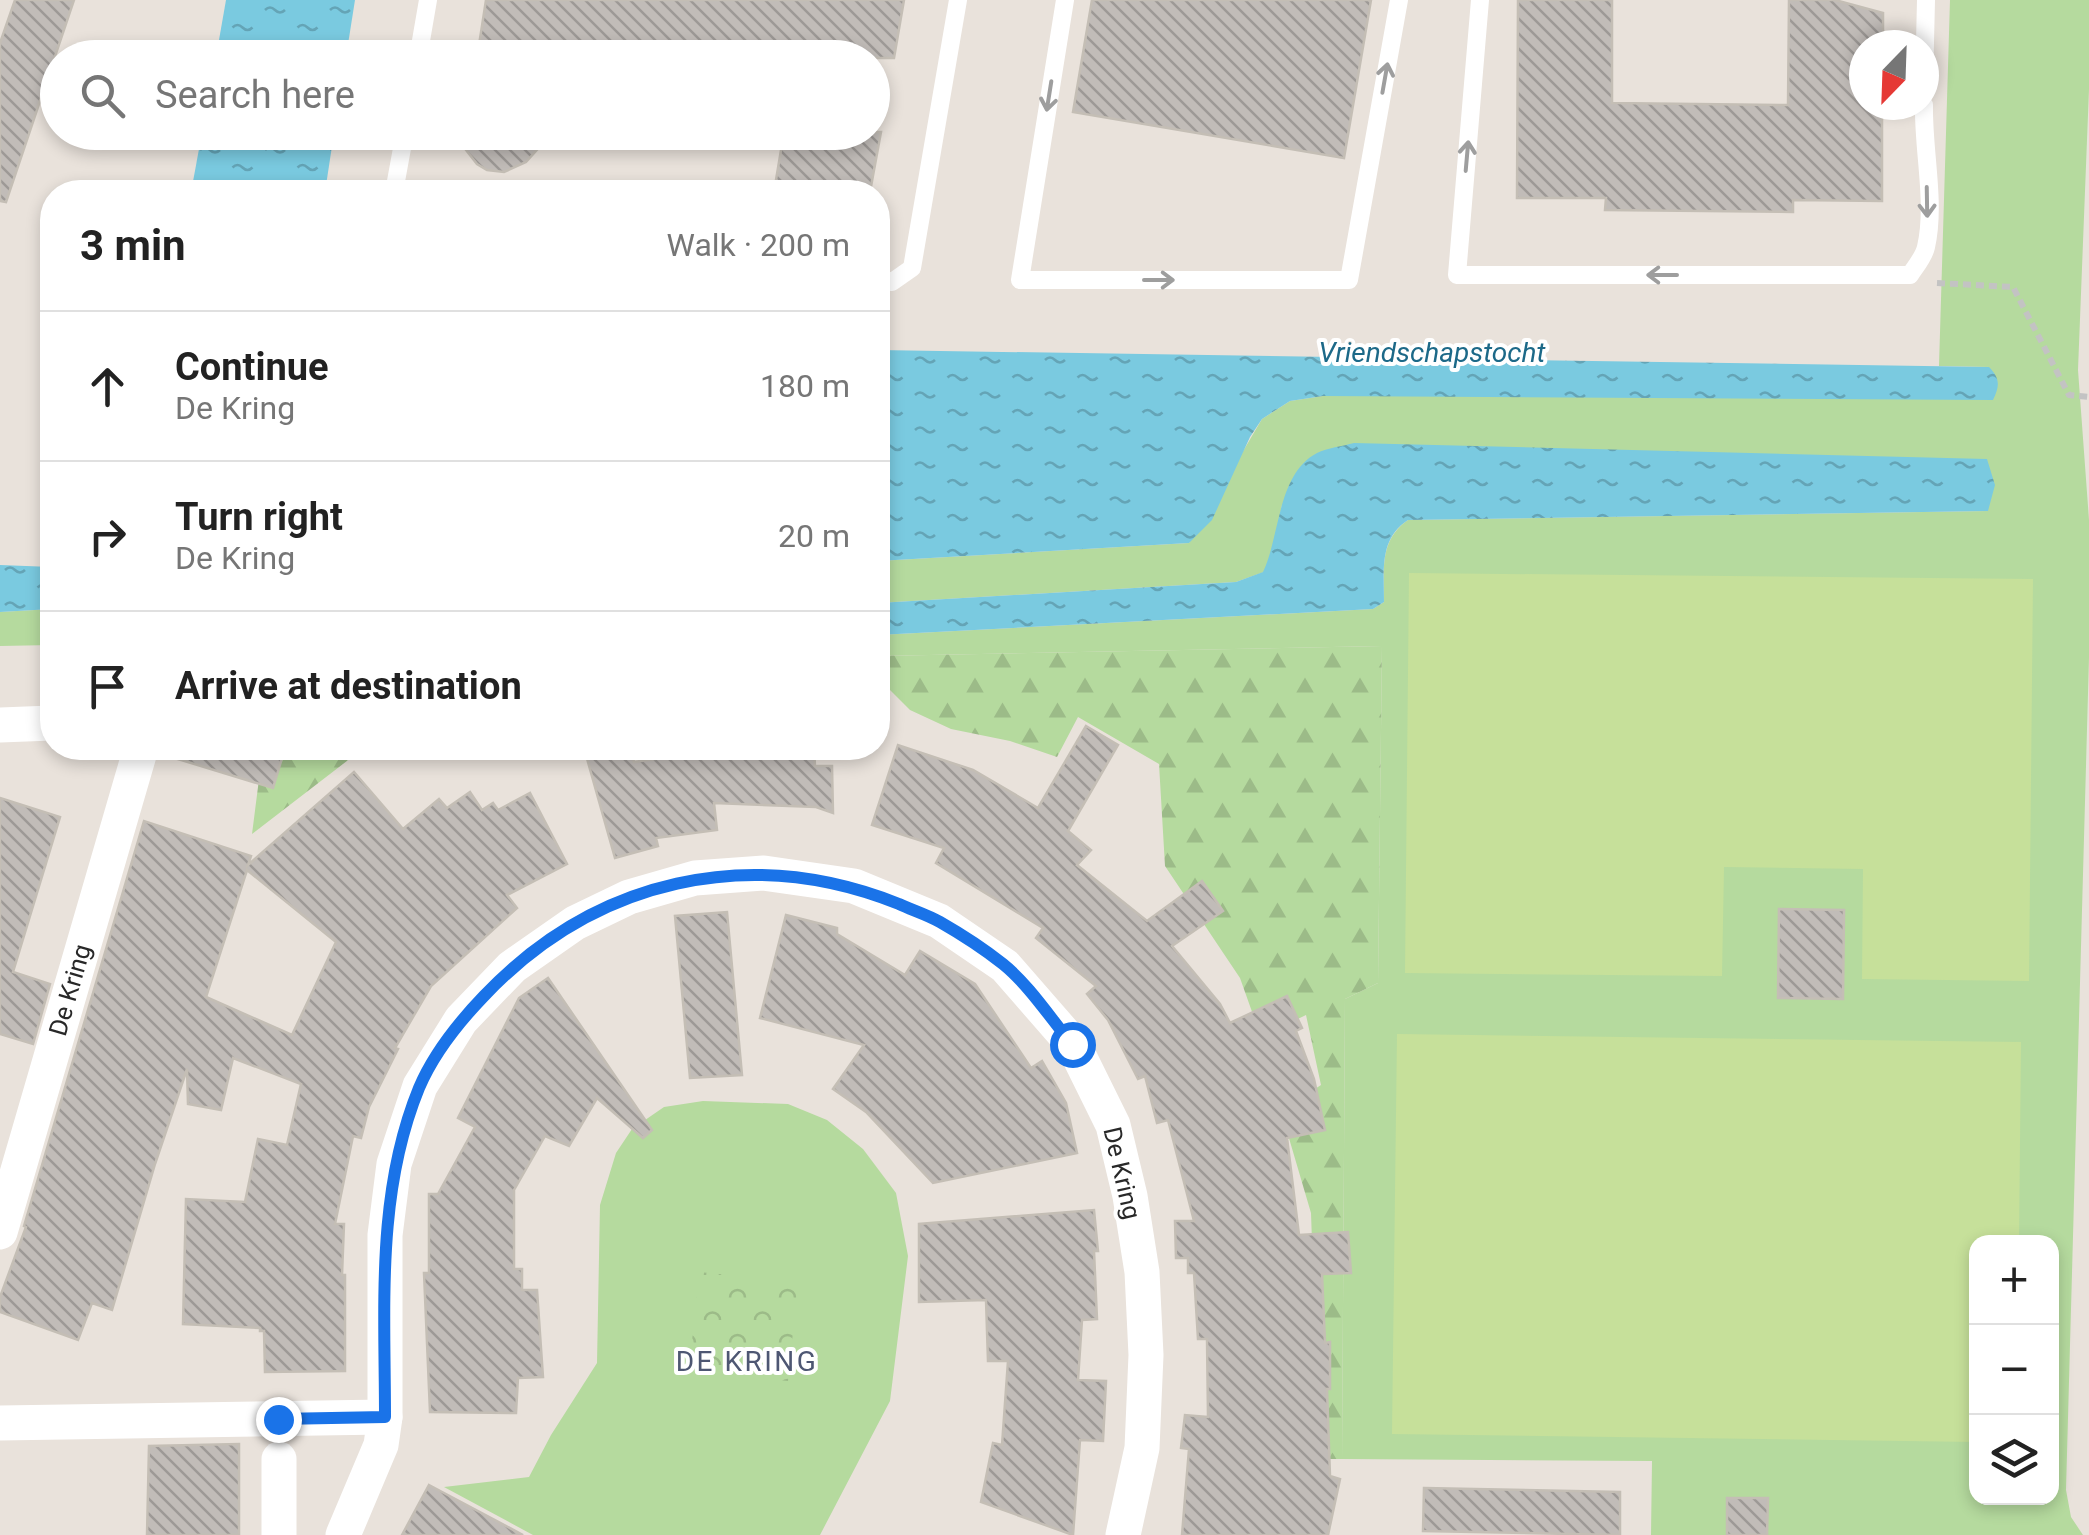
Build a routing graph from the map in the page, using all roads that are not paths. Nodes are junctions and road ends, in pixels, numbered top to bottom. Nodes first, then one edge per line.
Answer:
1 (428, 0) edge
2 (958, 0) edge
3 (1065, 0) edge
4 (1399, 0) edge
5 (1480, 0) edge
6 (1926, 0) edge
7 (1925, 30) edge
8 (421, 40) edge
9 (1924, 120) edge
10 (401, 150) edge
11 (396, 180) edge
12 (890, 282) edge
13 (40, 723) edge
14 (0, 725) edge
15 (138, 760) edge
16 (0, 1232) edge
17 (385, 1417) junction
18 (0, 1423) edge
19 (279, 1459) dead end
20 (278, 1535) edge
21 (343, 1535) edge
22 (1123, 1535) edge

1 - 8 lane
2 - 12 lane
3 -> 4 lane
9 -> 5 lane
6 - 7 lane
10 - 11 lane
13 - 14 street
15 - 16 street, De Kring
17 - 18 street
17 - 21 street, De Kring
17 - 22 street, De Kring
19 - 20 street

